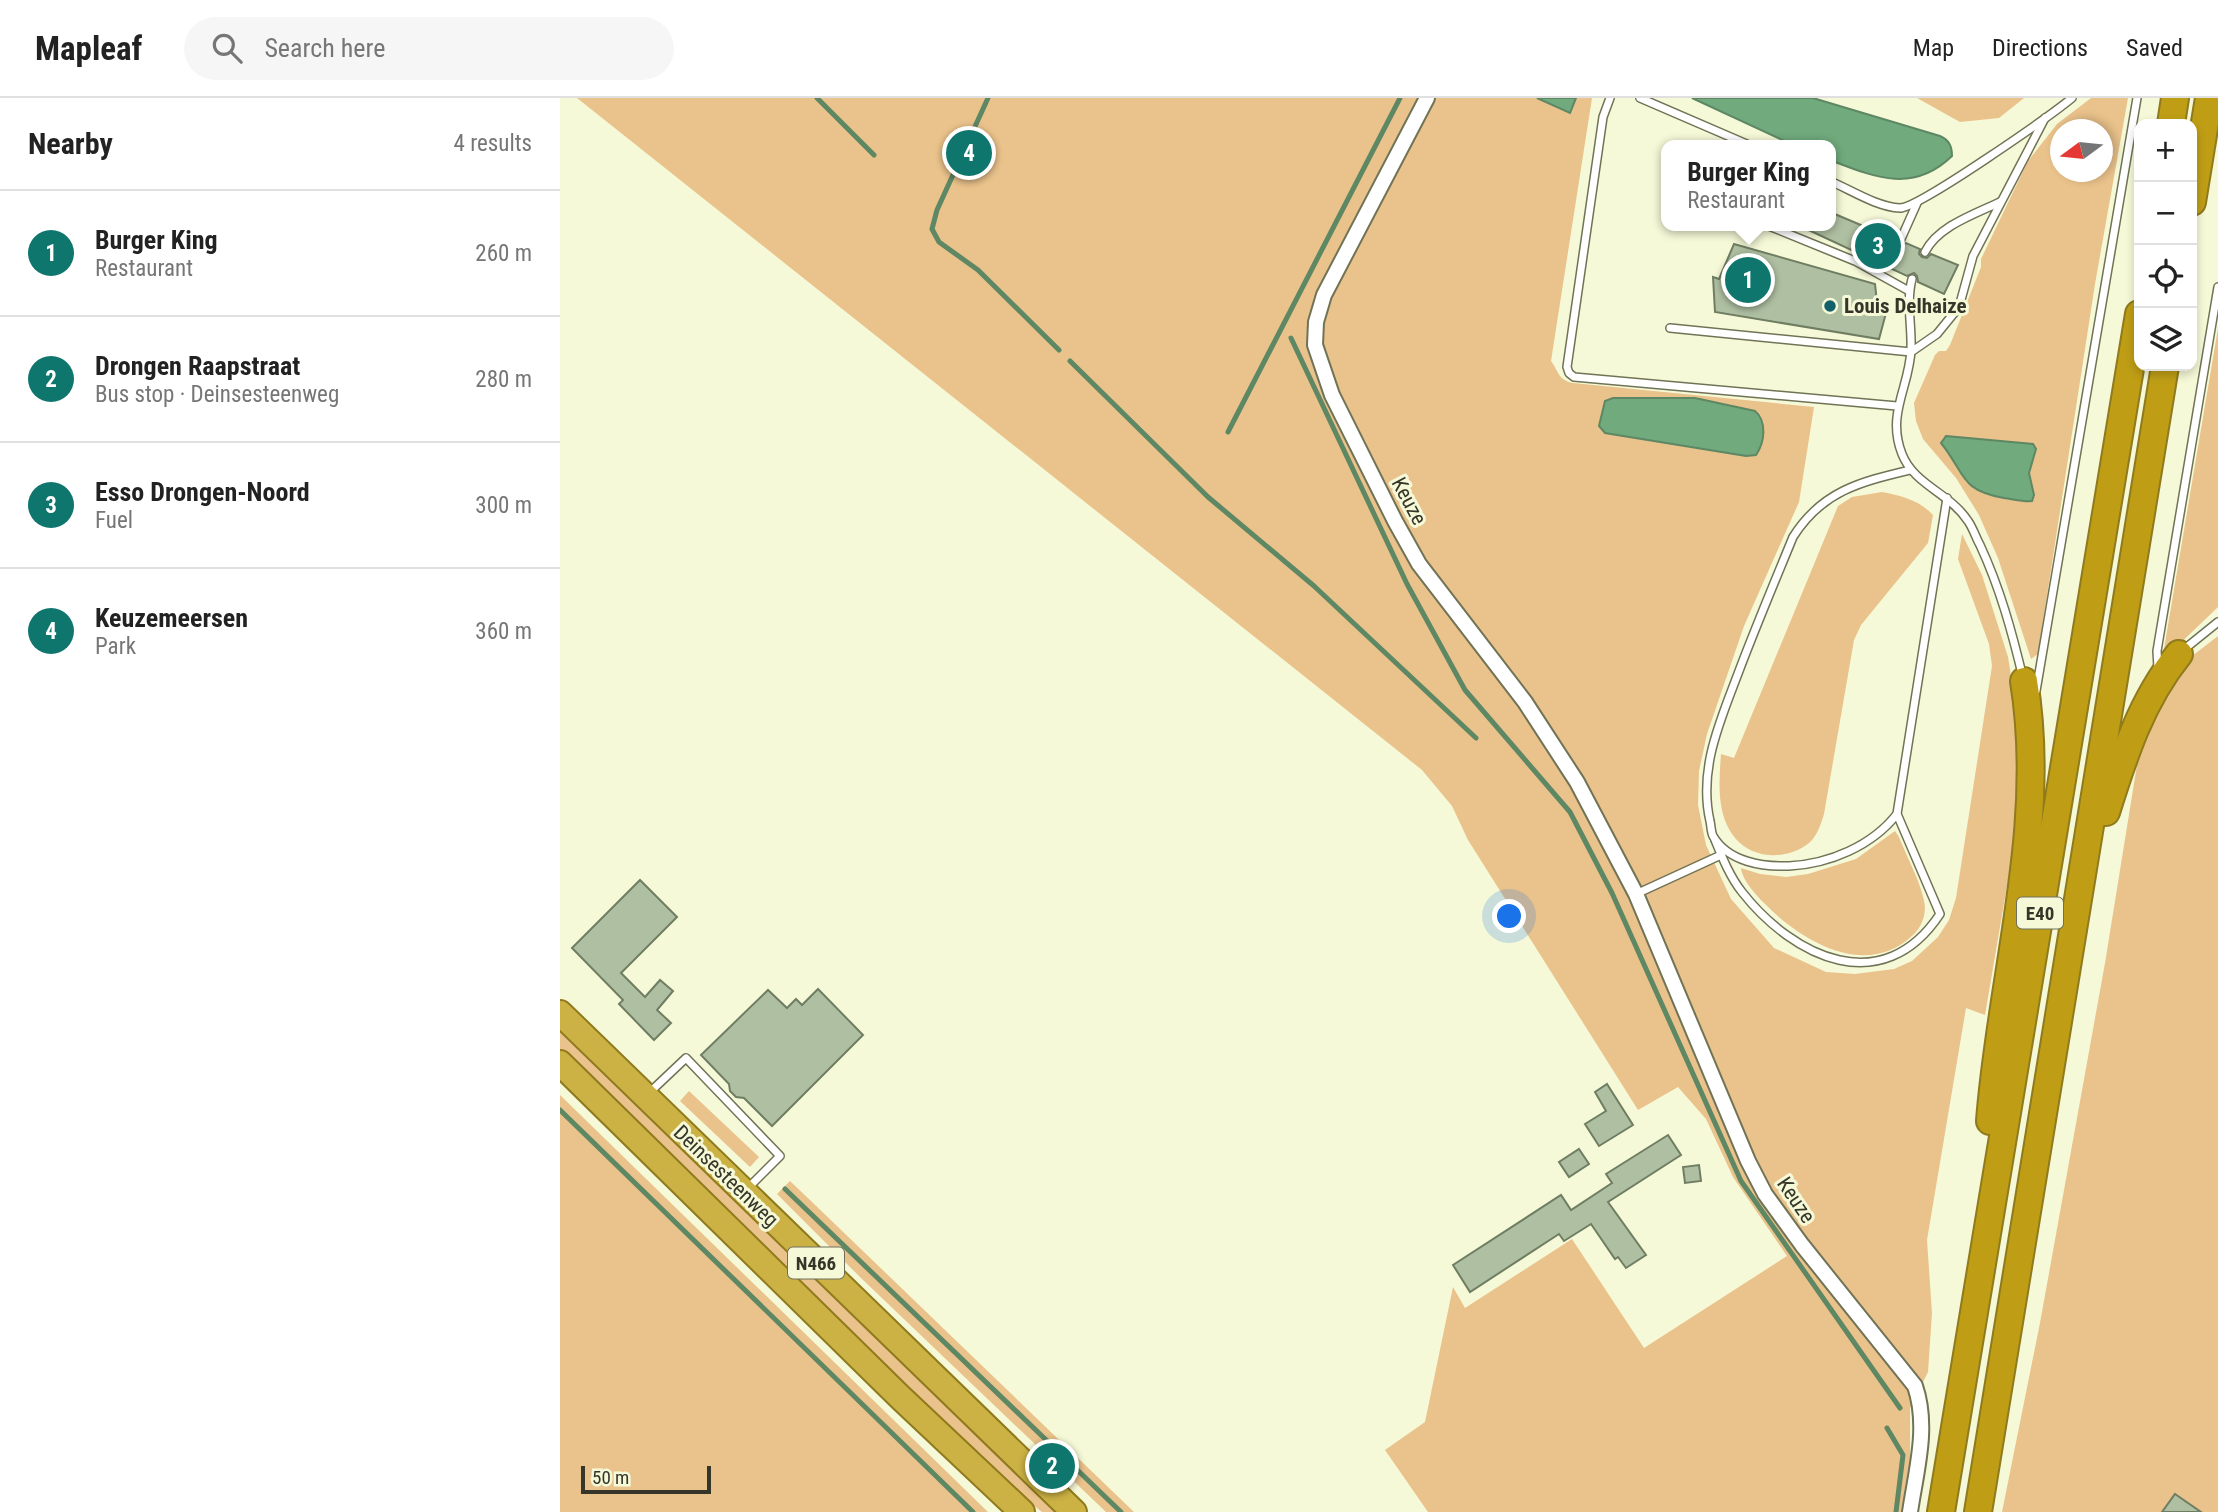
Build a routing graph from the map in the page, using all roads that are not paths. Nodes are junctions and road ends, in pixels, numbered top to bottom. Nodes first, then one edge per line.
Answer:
1 (1427, 98) edge
2 (1610, 98) edge
3 (1640, 98) edge
4 (2072, 98) edge
5 (2137, 98) edge
6 (2175, 98) edge
7 (2209, 98) edge
8 (2045, 118) junction
9 (2172, 119) edge
10 (1737, 140) edge
11 (2195, 182) edge
12 (1836, 184) edge
13 (2000, 201) junction
14 (1917, 203) junction
15 (1781, 231) edge
16 (1900, 241) dead end
17 (1925, 251) dead end
18 (1889, 268) dead end
19 (1885, 278) junction
20 (1912, 279) dead end
21 (2218, 286) edge
22 (1909, 290) junction
23 (1670, 328) dead end
24 (2134, 344) edge
25 (1911, 352) junction
26 (2164, 371) edge
27 (1897, 407) junction
28 (1910, 470) junction
29 (1947, 498) junction
30 (2218, 622) edge
31 (2171, 664) junction
32 (2024, 681) joint
33 (2029, 740) junction
34 (1897, 814) junction
35 (1713, 836) junction
36 (1721, 855) junction
37 (2084, 862) junction
38 (1636, 894) junction
39 (560, 1013) edge
40 (560, 1063) edge
41 (645, 1097) junction
42 (744, 1192) junction
43 (1978, 1289) junction
44 (1022, 1512) edge
45 (1074, 1512) edge
46 (1910, 1512) edge
47 (1941, 1512) edge
48 (1978, 1512) edge

1 - 38 street, Keuze
2 - 27 lane
3 - 10 lane
4 - 8 lane
5 - 33 lane
6 - 9 highway
7 - 11 highway
8 - 13 lane
8 - 14 lane
12 - 14 lane
13 - 17 lane
13 - 25 lane
14 - 16 lane
15 - 19 lane
18 - 19 lane
19 - 22 lane
20 - 22 lane
21 - 31 lane
22 - 25 lane
23 - 25 lane
24 - 43 highway, E40
25 - 27 lane
26 - 37 highway, E40
27 - 28 lane
28 - 29 lane
28 - 35 lane
29 - 32 lane
29 - 34 lane
30 - 31 lane
31 - 37 highway
32 - 33 highway
33 - 43 highway
34 - 35 lane
34 - 36 lane
35 - 36 lane
36 - 38 lane
37 - 48 highway, E40
38 - 46 street, Keuze
39 - 41 highway, Deinsesteenweg / N466
40 - 44 highway, Deinsesteenweg / N466
41 - 42 highway, Deinsesteenweg / N466
41 - 42 lane
42 - 45 highway, Deinsesteenweg / N466
43 - 47 highway, E40

